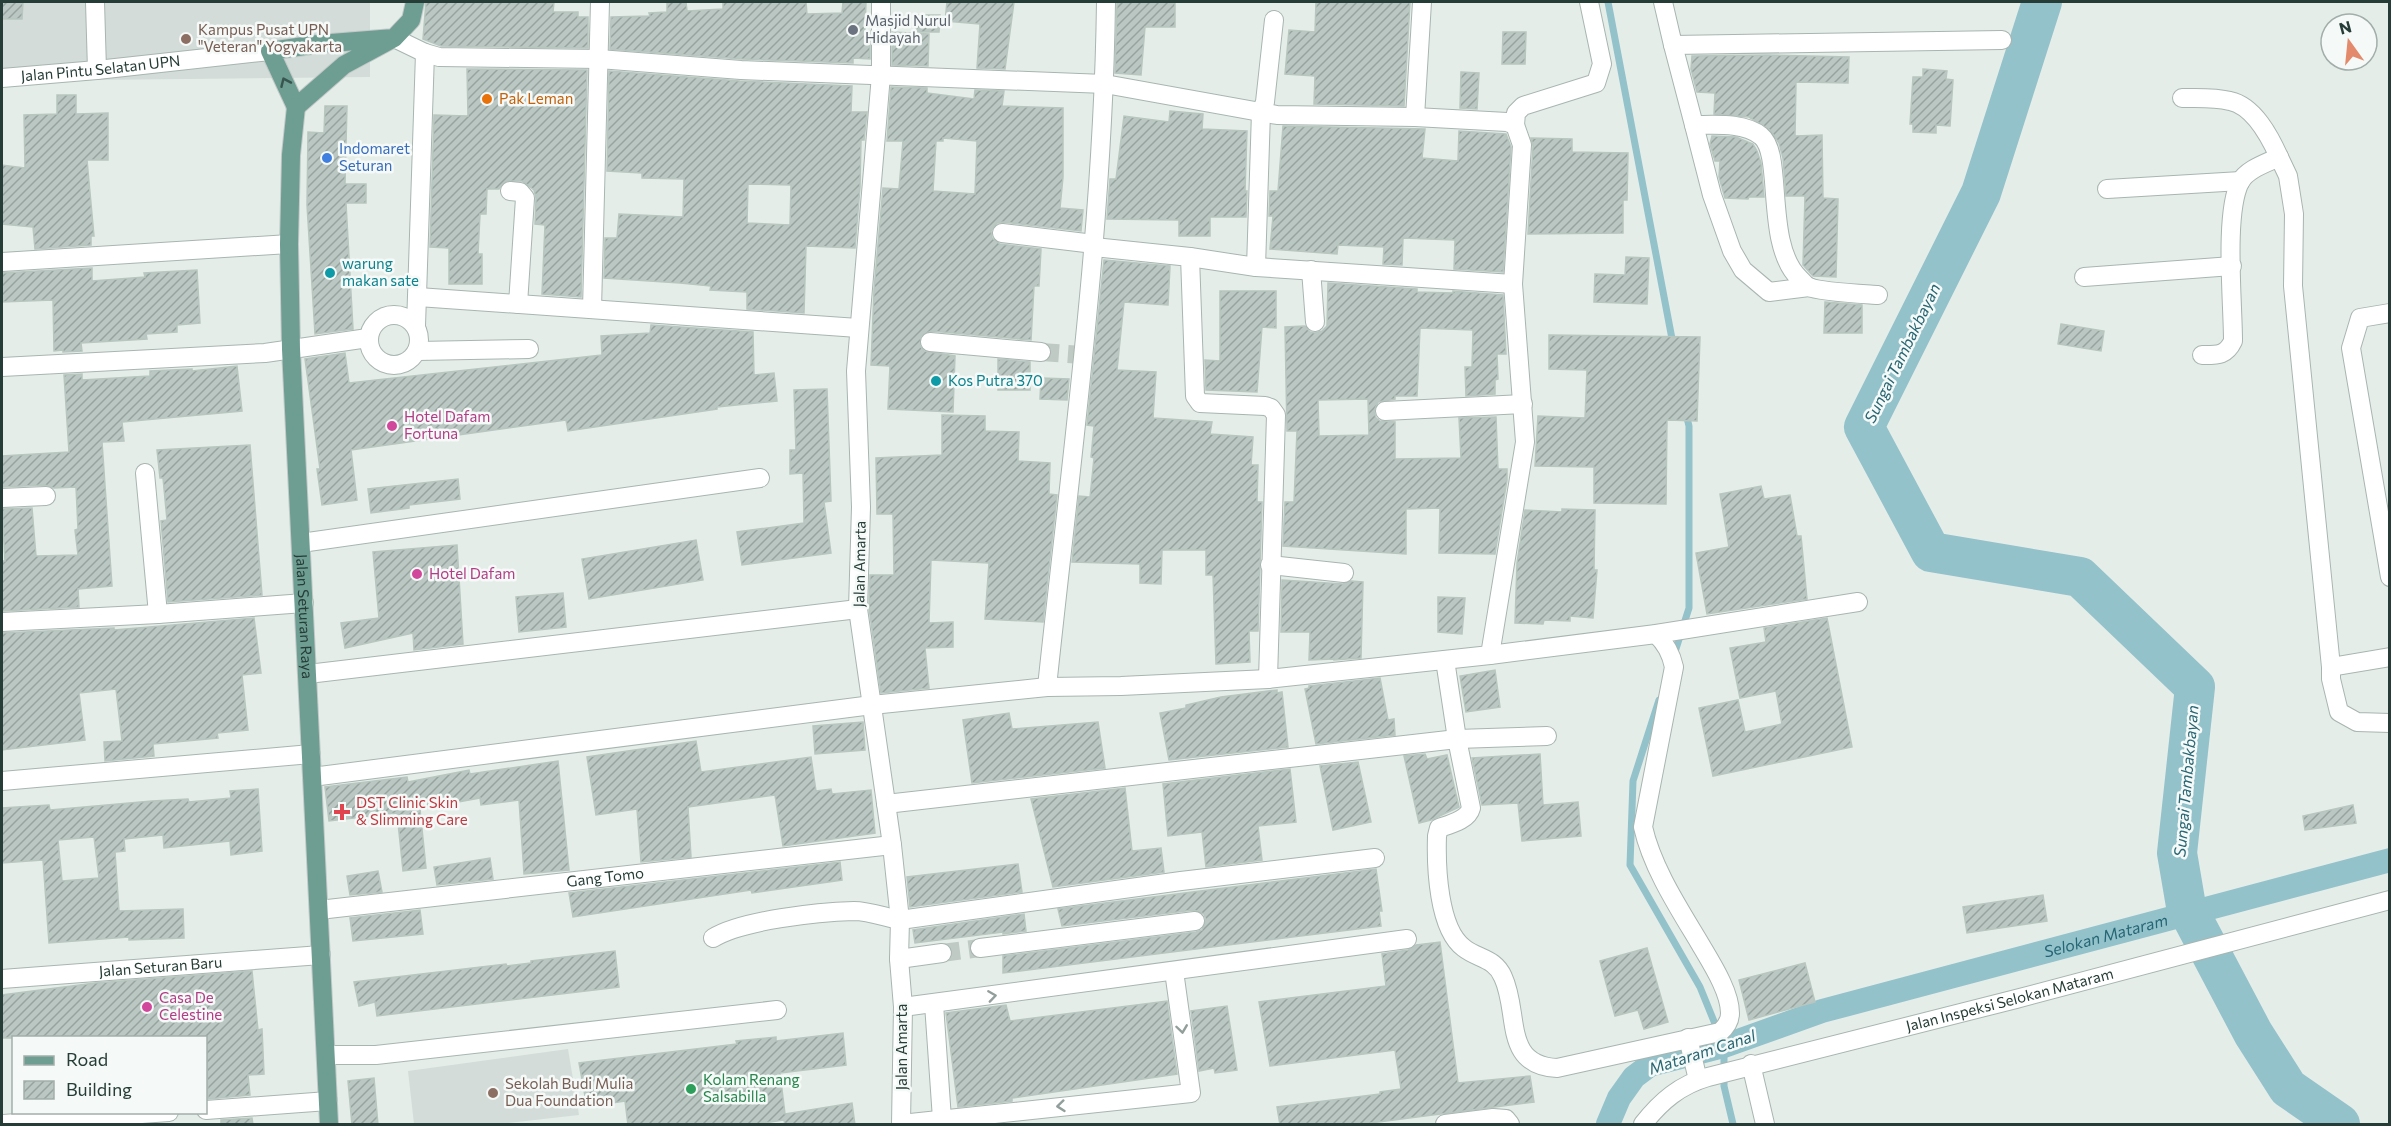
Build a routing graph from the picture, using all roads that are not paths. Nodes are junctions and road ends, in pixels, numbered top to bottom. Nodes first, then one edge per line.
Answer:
1 (95, 2) edge
2 (415, 2) edge
3 (600, 2) edge
4 (881, 2) edge
5 (1106, 2) edge
6 (1422, 2) edge
7 (1590, 2) edge
8 (1663, 2) edge
9 (1274, 20) dead end
10 (394, 38) junction
11 (2002, 40) dead end
12 (1673, 45) junction
13 (270, 51) junction
14 (425, 53) junction
15 (599, 58) junction
16 (97, 70) junction
17 (881, 75) junction
18 (2, 78) edge
19 (1105, 84) junction
20 (2182, 98) dead end
21 (296, 107) junction
22 (1261, 112) junction
23 (1415, 117) junction
24 (1694, 125) junction
25 (1515, 126) junction
26 (2279, 157) junction
27 (2241, 182) junction
28 (2107, 189) dead end
29 (510, 191) dead end
30 (1002, 233) dead end
31 (289, 244) junction
32 (1094, 245) junction
33 (1190, 257) junction
34 (2, 262) edge
35 (2232, 266) junction
36 (1256, 267) junction
37 (1311, 270) junction
38 (2084, 277) dead end
39 (1512, 284) junction
40 (1809, 287) junction
41 (1878, 295) dead end
42 (418, 297) junction
43 (518, 304) junction
44 (592, 309) junction
45 (2390, 313) edge
46 (1315, 322) dead end
47 (416, 326) junction
48 (858, 328) junction
49 (368, 338) junction
50 (930, 342) dead end
51 (291, 349) junction
52 (529, 349) dead end
53 (417, 351) junction
54 (1041, 352) tunnel mouth
55 (2202, 355) dead end
56 (2, 367) edge
57 (1523, 404) junction
58 (1385, 411) dead end
59 (145, 473) dead end
60 (760, 478) dead end
61 (46, 496) dead end
62 (2, 498) edge
63 (301, 543) junction
64 (1270, 565) junction
65 (1344, 573) dead end
66 (2390, 577) edge
67 (1858, 602) dead end
68 (304, 603) junction
69 (858, 609) junction
70 (158, 614) junction
71 (2, 622) edge
72 (1656, 634) junction
73 (1490, 655) junction
74 (2390, 657) edge
75 (1445, 660) junction
76 (2331, 667) junction
77 (308, 674) junction
78 (1268, 679) junction
79 (1047, 687) junction
80 (872, 705) junction
81 (2390, 723) edge
82 (1547, 736) dead end
83 (1457, 739) junction
84 (311, 754) junction
85 (312, 777) junction
86 (2, 781) edge
87 (886, 804) junction
88 (892, 845) junction
89 (1375, 858) dead end
90 (2390, 900) edge
91 (319, 910) junction
92 (900, 920) junction
93 (1196, 921) dead end
94 (713, 938) dead end
95 (1407, 939) dead end
96 (980, 948) tunnel mouth
97 (942, 953) tunnel mouth
98 (321, 955) junction
99 (899, 959) junction
100 (1174, 971) junction
101 (2, 979) edge
102 (934, 1004) junction
103 (903, 1007) junction
104 (777, 1010) dead end
105 (1689, 1042) junction
106 (326, 1056) junction
107 (1745, 1066) junction
108 (1701, 1074) junction
109 (328, 1101) junction
110 (207, 1110) edge
111 (155, 1114) edge
112 (942, 1119) junction
113 (901, 1124) edge
114 (3, 1125) edge
115 (329, 1125) edge
116 (1445, 1125) edge
117 (1510, 1125) edge
118 (1643, 1125) edge
119 (1766, 1125) edge

1 - 16 street
2 - 10 main road
3 - 15 street
4 - 17 street, Jalan Amarta
5 - 19 street
6 - 23 street
7 - 25 street
8 - 12 street
9 - 22 street
10 - 13 main road
10 - 14 street
10 - 21 main road
11 - 12 street
12 - 24 street
13 - 16 street, Jalan Pintu Selatan UPN
21 -> 13 main road
14 - 15 street
14 - 42 street
15 - 17 street
15 - 44 street
16 - 18 street, Jalan Pintu Selatan UPN
17 - 19 street
17 - 48 street, Jalan Amarta
19 - 22 street
19 - 32 street
20 - 26 street
21 - 31 main road, Jalan Seturan Raya
22 - 23 street
22 - 36 street
23 - 25 street
24 - 40 street
24 - 40 street
25 - 39 street
26 - 27 street
26 - 76 street
27 - 28 street
27 - 35 street
29 - 43 street
30 - 32 street
31 - 34 street
31 - 51 main road, Jalan Seturan Raya
32 - 33 street
32 - 79 street
33 - 36 street
33 - 64 street
35 - 38 street
35 - 55 street
36 - 37 street
37 - 39 street
37 - 46 street
39 - 57 street
40 - 41 street
42 - 43 street
42 - 47 street
43 - 44 street
44 - 48 street
45 - 66 street
47 - 49 street
47 - 53 street
48 - 69 street, Jalan Amarta
49 - 51 street
49 - 53 street
50 - 54 street
51 - 56 street
51 - 63 main road, Jalan Seturan Raya
52 - 53 street
57 - 58 street
57 - 73 street
59 - 70 street
60 - 63 street
61 - 62 street
63 - 68 main road, Jalan Seturan Raya
64 - 65 street
64 - 78 street
67 - 72 street
68 - 70 street
68 - 77 main road, Jalan Seturan Raya
69 - 77 street
69 - 80 street, Jalan Amarta
70 - 71 street
72 - 73 street
72 - 105 street
73 - 75 street
74 - 76 street
75 - 78 street
75 - 83 street
76 - 81 street
77 - 84 main road, Jalan Seturan Raya
78 - 79 street
79 - 80 street
80 - 85 street
80 - 87 street, Jalan Amarta
82 - 83 street
83 - 87 street
83 - 105 street
84 - 85 main road, Jalan Seturan Raya
84 - 86 street
85 - 91 main road, Jalan Seturan Raya
87 - 88 street, Jalan Amarta
88 - 91 street, Gang Tomo
88 - 92 street, Jalan Amarta
89 - 92 street
90 - 107 street, Jalan Inspeksi Selokan Mataram
91 - 98 main road, Jalan Seturan Raya
92 - 94 street
92 - 99 street, Jalan Amarta
93 - 96 street
95 - 100 street
97 - 99 street
98 - 101 street, Jalan Seturan Baru
98 - 106 main road, Jalan Seturan Raya
99 - 103 street, Jalan Amarta
102 -> 100 street
100 -> 112 street
102 - 103 street
102 - 112 street
103 - 113 street, Jalan Amarta
104 - 106 street
105 - 108 street
106 - 109 main road, Jalan Seturan Raya
107 - 108 street, Jalan Inspeksi Selokan Mataram
107 - 119 street
108 - 118 street, Jalan Inspeksi Selokan Mataram
109 - 110 street
109 - 115 main road, Jalan Seturan Raya
111 - 114 street
112 - 113 street
116 - 117 street

